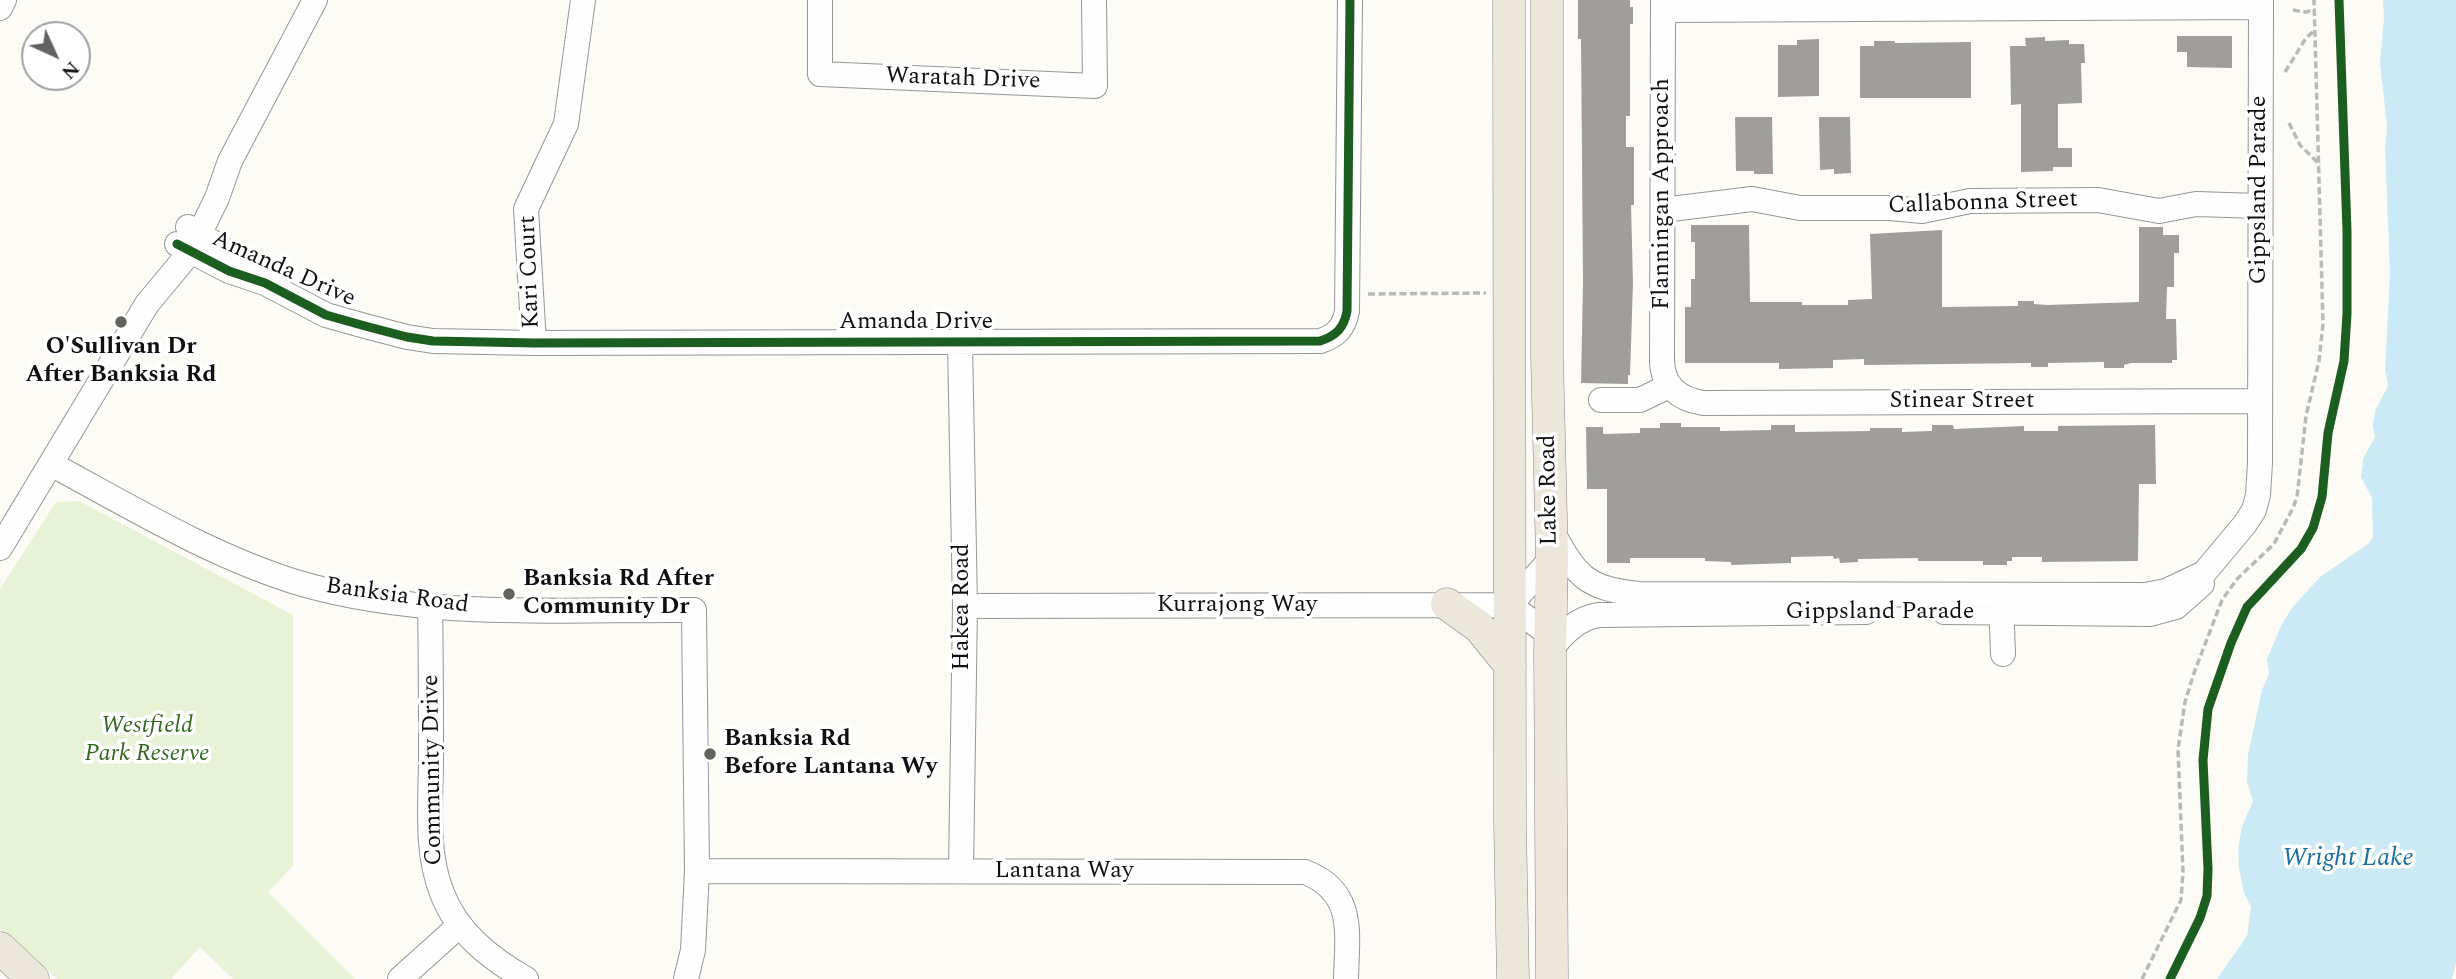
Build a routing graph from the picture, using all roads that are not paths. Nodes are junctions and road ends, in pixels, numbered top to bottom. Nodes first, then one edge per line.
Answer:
1 (4, 0) edge
2 (316, 0) edge
3 (583, 0) edge
4 (820, 0) edge
5 (1094, 0) edge
6 (1350, 0) edge
7 (1509, 0) edge
8 (1547, 0) edge
9 (2261, 3) edge
10 (1663, 5) edge
11 (0, 8) edge
12 (2260, 206) junction
13 (1663, 210) junction
14 (189, 239) junction
15 (960, 342) junction
16 (534, 343) junction
17 (1669, 386) junction
18 (1601, 400) dead end
19 (2260, 401) junction
20 (51, 464) junction
21 (1551, 544) junction
22 (0, 548) edge
23 (1447, 604) junction
24 (1510, 605) junction
25 (2001, 605) junction
26 (430, 606) junction
27 (965, 606) junction
28 (1550, 643) junction
29 (2003, 654) dead end
30 (1510, 665) junction
31 (697, 871) junction
32 (961, 871) junction
33 (460, 925) junction
34 (0, 948) edge
35 (33, 979) edge
36 (400, 979) edge
37 (526, 979) edge
38 (686, 979) edge
39 (1346, 979) edge
40 (1513, 979) edge
41 (1552, 979) edge

1 - 11 street
2 - 14 street
3 - 16 street, Kari Court
4 - 5 street, Waratah Drive
6 - 15 street, Amanda Drive
7 - 24 main road, Lake Road
8 - 21 main road, Lake Road
9 - 10 street
9 - 12 street, Gippsland Parade
10 - 13 street, Flanningan Approach
12 - 13 street, Callabonna Street
12 - 19 street, Gippsland Parade
13 - 17 street, Flanningan Approach
14 - 16 street, Amanda Drive
14 - 20 street
15 - 16 street, Amanda Drive
15 - 27 street, Hakea Road
17 - 18 street
17 - 19 street, Stinear Street
19 - 25 street, Gippsland Parade
20 - 22 street
20 - 26 street, Banksia Road
21 - 24 street
21 - 25 street, Gippsland Parade
21 - 28 main road, Lake Road
23 - 24 street, Kurrajong Way
23 - 27 street, Kurrajong Way
23 - 30 main road
24 - 28 street
24 - 30 main road, Lake Road
25 - 28 street, Gippsland Parade
25 - 29 street
26 - 31 street, Banksia Road
26 - 33 street, Community Drive
27 - 32 street, Hakea Road
28 - 41 main road, Lake Road
30 - 40 main road, Lake Road
31 - 32 street, Lantana Way
31 - 38 street, Banksia Road
32 - 39 street, Lantana Way
33 - 36 street
33 - 37 street, Community Drive
34 - 35 main road

